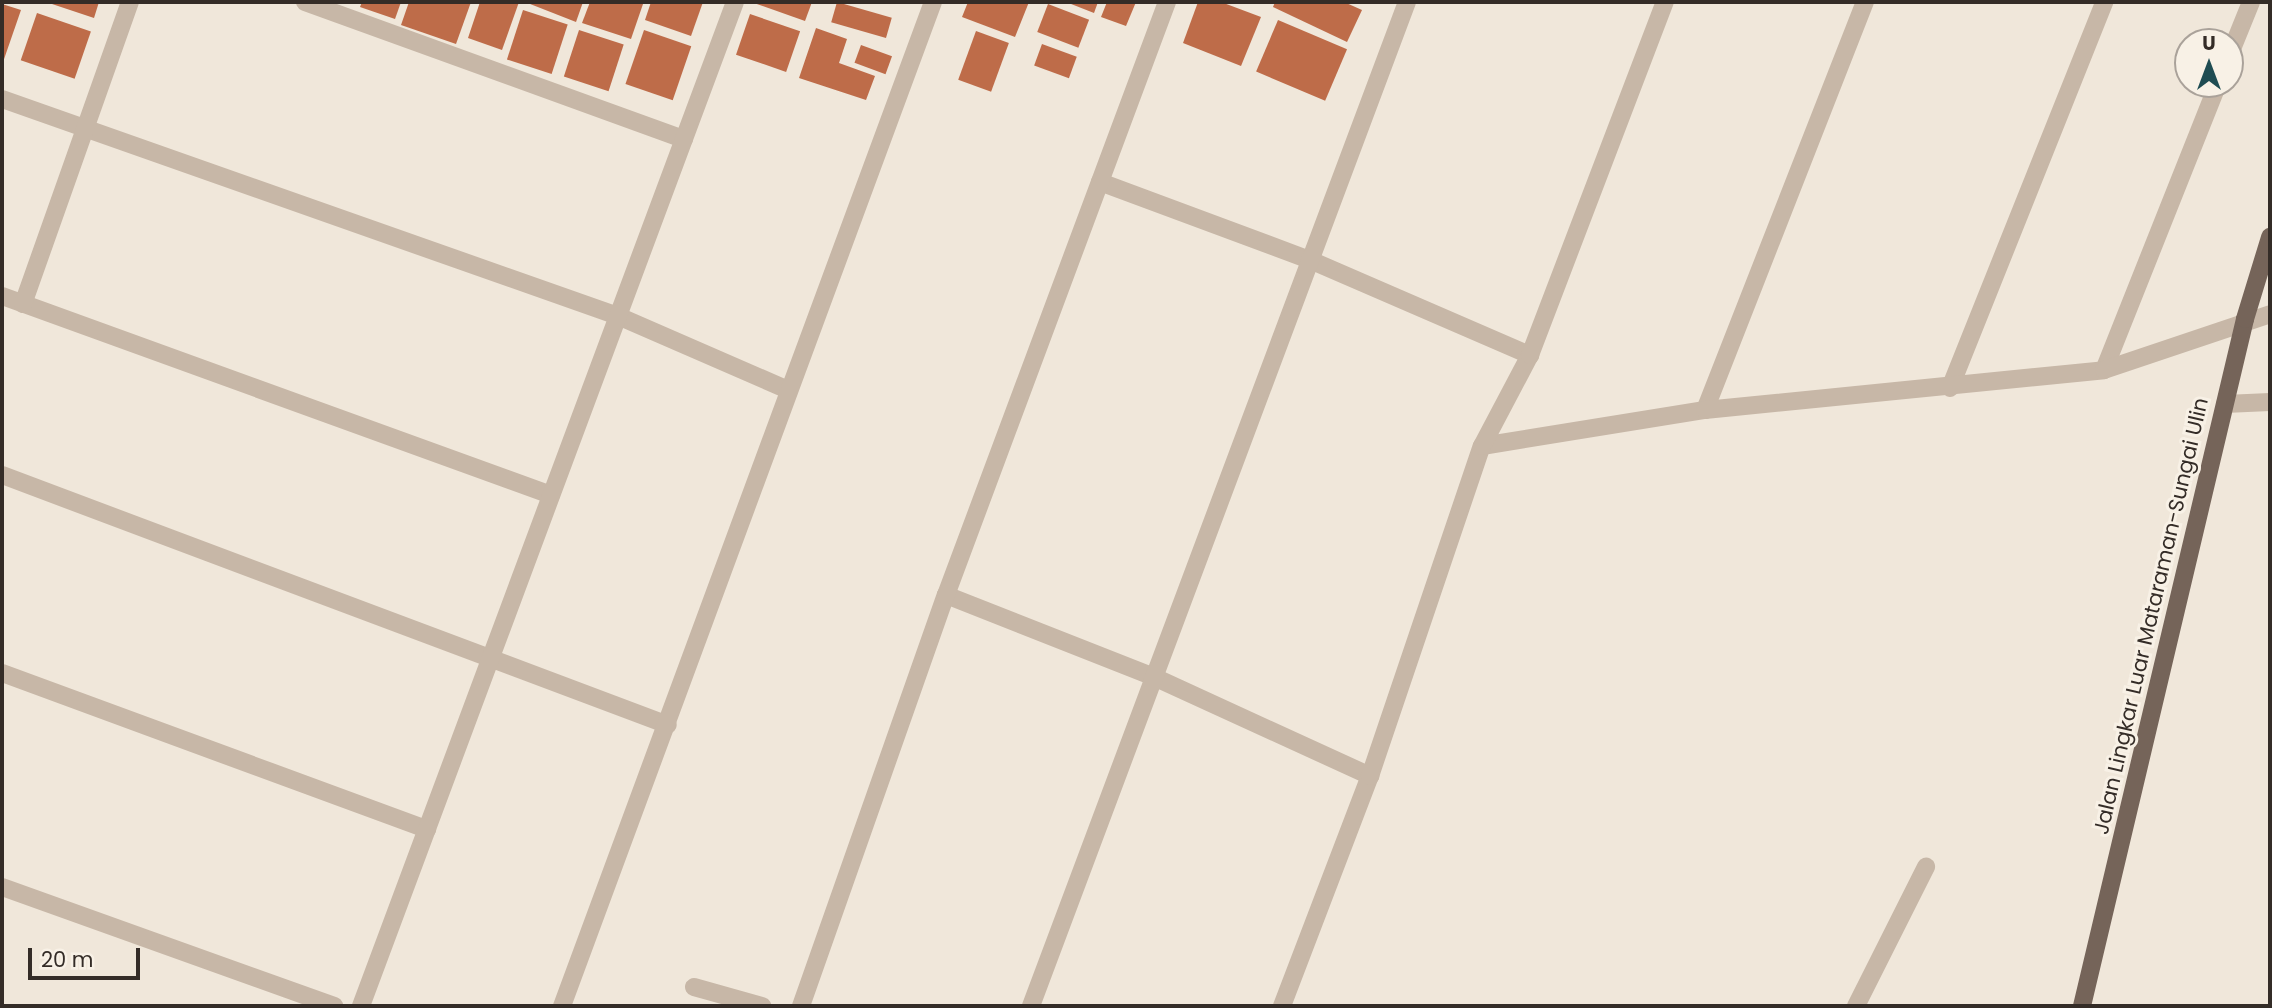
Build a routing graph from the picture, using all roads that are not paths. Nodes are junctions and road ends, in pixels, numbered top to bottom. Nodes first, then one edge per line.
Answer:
1 (130, 2) edge
2 (305, 2) edge
3 (735, 2) edge
4 (933, 2) edge
5 (1167, 2) edge
6 (1407, 2) edge
7 (1665, 2) edge
8 (1865, 2) edge
9 (2104, 2) edge
10 (2251, 2) edge
11 (2240, 28) edge
12 (2212, 98) edge
13 (2, 99) edge
14 (86, 128) junction
15 (684, 139) junction
16 (1100, 182) junction
17 (2270, 237) edge
18 (1310, 260) junction
19 (2, 296) edge
20 (23, 304) junction
21 (2270, 314) edge
22 (618, 316) junction
23 (2245, 319) junction
24 (1530, 355) junction
25 (2104, 370) junction
26 (1950, 388) junction
27 (786, 389) junction
28 (2270, 402) edge
29 (2225, 404) junction
30 (1705, 410) junction
31 (1482, 446) junction
32 (2, 475) edge
33 (551, 495) junction
34 (946, 595) junction
35 (491, 659) junction
36 (2, 673) edge
37 (1154, 677) junction
38 (668, 725) junction
39 (1370, 776) junction
40 (427, 829) junction
41 (1926, 867) dead end
42 (2, 887) edge
43 (694, 987) dead end
44 (334, 1006) edge
45 (361, 1006) edge
46 (562, 1006) edge
47 (762, 1006) edge
48 (801, 1006) edge
49 (1031, 1006) edge
50 (1282, 1006) edge
51 (1856, 1006) edge
52 (2082, 1006) edge

1 - 14 street
2 - 15 street
3 - 15 street
4 - 27 street
5 - 16 street
6 - 18 street
7 - 24 street
8 - 30 street
9 - 26 street
10 - 11 street
12 - 25 street
13 - 14 street
14 - 20 street
14 - 22 street
15 - 22 street
16 - 18 street
16 - 34 street
17 - 23 main road, Jalan Lingkar Luar Mataraman-Sungai Ulin
18 - 24 street
18 - 37 street
19 - 20 street
20 - 33 street
21 - 23 street
22 - 27 street
22 - 33 street
23 - 25 street
23 - 29 main road, Jalan Lingkar Luar Mataraman-Sungai Ulin
24 - 31 street
25 - 26 street
26 - 30 street
27 - 38 street
28 - 29 street
29 - 52 main road, Jalan Lingkar Luar Mataraman-Sungai Ulin
30 - 31 street
31 - 39 street
32 - 35 street
33 - 35 street
34 - 37 street
34 - 48 street
35 - 38 street
35 - 40 street
36 - 40 street
37 - 39 street
37 - 49 street
38 - 46 street
39 - 50 street
40 - 45 street
41 - 51 street
42 - 44 street
43 - 47 street

